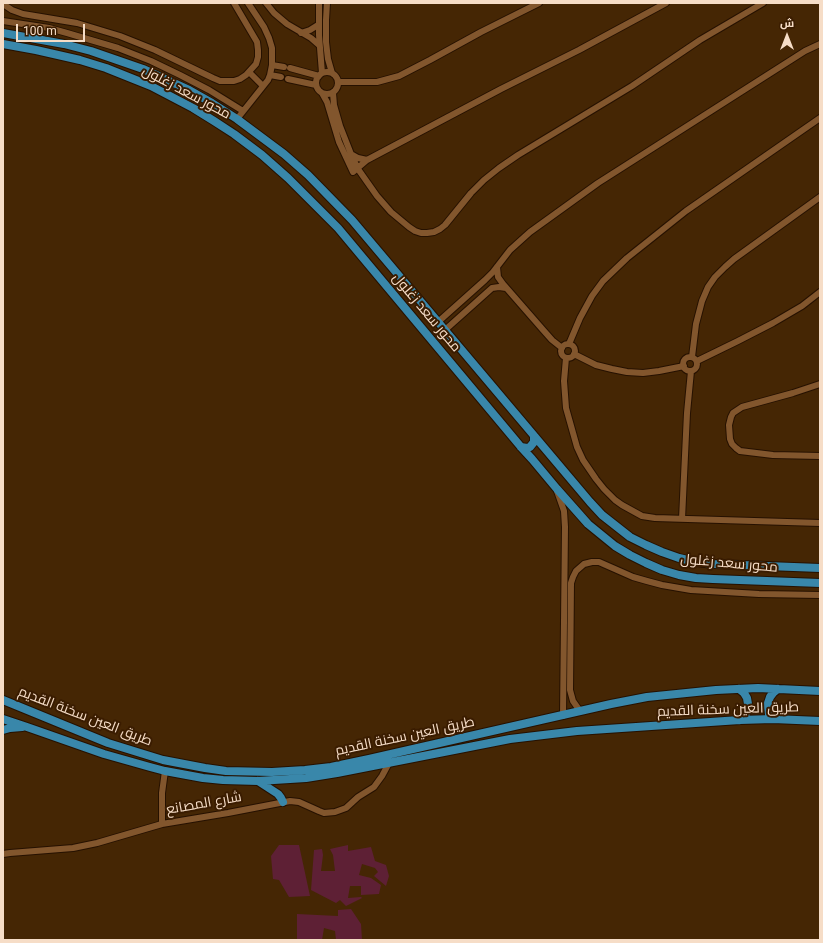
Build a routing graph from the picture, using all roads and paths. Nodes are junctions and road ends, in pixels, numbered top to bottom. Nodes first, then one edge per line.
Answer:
1 (234, 3) edge
2 (248, 3) edge
3 (266, 3) edge
4 (539, 3) edge
5 (666, 3) edge
6 (762, 3) edge
7 (3, 4) edge
8 (319, 6) edge
9 (327, 6) edge
10 (3, 20) edge
11 (318, 26) junction
12 (3, 33) edge
13 (302, 33) junction
14 (3, 44) edge
15 (820, 44) edge
16 (319, 45) junction
17 (272, 65) junction
18 (284, 67) dead end
19 (290, 68) dead end
20 (250, 72) junction
21 (332, 74) junction
22 (270, 75) junction
23 (321, 75) junction
24 (338, 82) junction
25 (316, 85) junction
26 (263, 86) junction
27 (333, 92) junction
28 (322, 93) junction
29 (243, 110) junction
30 (820, 118) edge
31 (237, 119) junction
32 (351, 154) junction
33 (367, 160) junction
34 (358, 168) junction
35 (820, 197) edge
36 (497, 267) junction
37 (485, 280) junction
38 (492, 288) junction
39 (506, 288) junction
40 (820, 292) edge
41 (438, 322) junction
42 (445, 330) junction
43 (569, 344) junction
44 (562, 348) junction
45 (574, 354) junction
46 (566, 358) junction
47 (694, 359) junction
48 (684, 366) junction
49 (691, 371) junction
50 (820, 384) edge
51 (534, 436) junction
52 (521, 447) junction
53 (547, 452) junction
54 (535, 454) junction
55 (820, 456) edge
56 (557, 489) junction
57 (682, 519) junction
58 (820, 523) edge
59 (820, 568) edge
60 (820, 583) edge
61 (820, 595) edge
62 (739, 689) junction
63 (778, 689) junction
64 (820, 691) edge
65 (3, 700) edge
66 (580, 711) junction
67 (563, 716) junction
68 (3, 719) edge
69 (773, 719) junction
70 (740, 720) junction
71 (820, 721) edge
72 (27, 727) junction
73 (3, 730) edge
74 (388, 763) junction
75 (165, 771) junction
76 (258, 781) junction
77 (283, 802) junction
78 (162, 824) junction
79 (3, 854) edge

1 - 20 street
2 - 17 street
3 - 13 street
4 - 24 street
5 - 33 street
6 - 34 street
7 - 20 street
8 - 9 street
8 - 11 street
9 - 21 street
10 - 29 street
11 - 13 street
11 - 16 street
12 - 31 main road, محور سعد زغلول
13 - 16 street
14 - 52 main road, محور سعد زغلول
15 - 36 street
16 - 23 street
17 - 18 street
17 - 22 street
19 - 23 street
20 - 26 street
21 - 23 street
21 - 24 street
22 - 25 street
22 - 26 street
23 - 25 street
24 - 27 street
25 - 28 street
26 - 29 street
27 - 28 street
27 - 32 street
28 - 34 street
29 - 31 street
30 - 43 street
31 - 41 main road, محور سعد زغلول
32 - 33 street
32 - 34 street
33 - 34 street
35 - 47 street
36 - 37 street
36 - 39 street
37 - 38 street
37 - 41 street
38 - 39 street
38 - 42 street
39 - 44 street
40 - 47 street
41 - 42 main road, محور سعد زغلول
42 - 51 main road, محور سعد زغلول
43 - 44 street
43 - 45 street
44 - 46 street
45 - 46 street
45 - 48 street
46 - 57 street
47 - 48 street
47 - 49 street
48 - 49 street
49 - 57 street
50 - 55 street
51 - 52 main road
51 - 53 main road, محور سعد زغلول
52 - 54 main road, محور سعد زغلول
53 - 54 main road
53 - 59 main road, محور سعد زغلول
54 - 56 main road, محور سعد زغلول
56 - 60 main road, محور سعد زغلول
56 - 67 street
57 - 58 street
61 - 66 street
62 - 63 main road, طريق العين سخنة القديم
62 - 66 main road, طريق العين سخنة القديم
62 - 70 main road
63 - 64 main road, طريق العين سخنة القديم
63 - 69 main road
65 - 67 main road, طريق العين سخنة القديم
66 - 67 main road, طريق العين سخنة القديم
68 - 72 main road, طريق العين سخنة القديم
69 - 70 main road, طريق العين سخنة القديم
69 - 71 main road, طريق العين سخنة القديم
70 - 74 main road, طريق العين سخنة القديم
72 - 73 main road
72 - 75 main road, طريق العين سخنة القديم
74 - 76 main road, طريق العين سخنة القديم
74 - 77 street, شارع المصانع
75 - 76 main road, طريق العين سخنة القديم
75 - 78 street
76 - 77 main road
77 - 78 street, شارع المصانع
78 - 79 street, شارع المصانع

